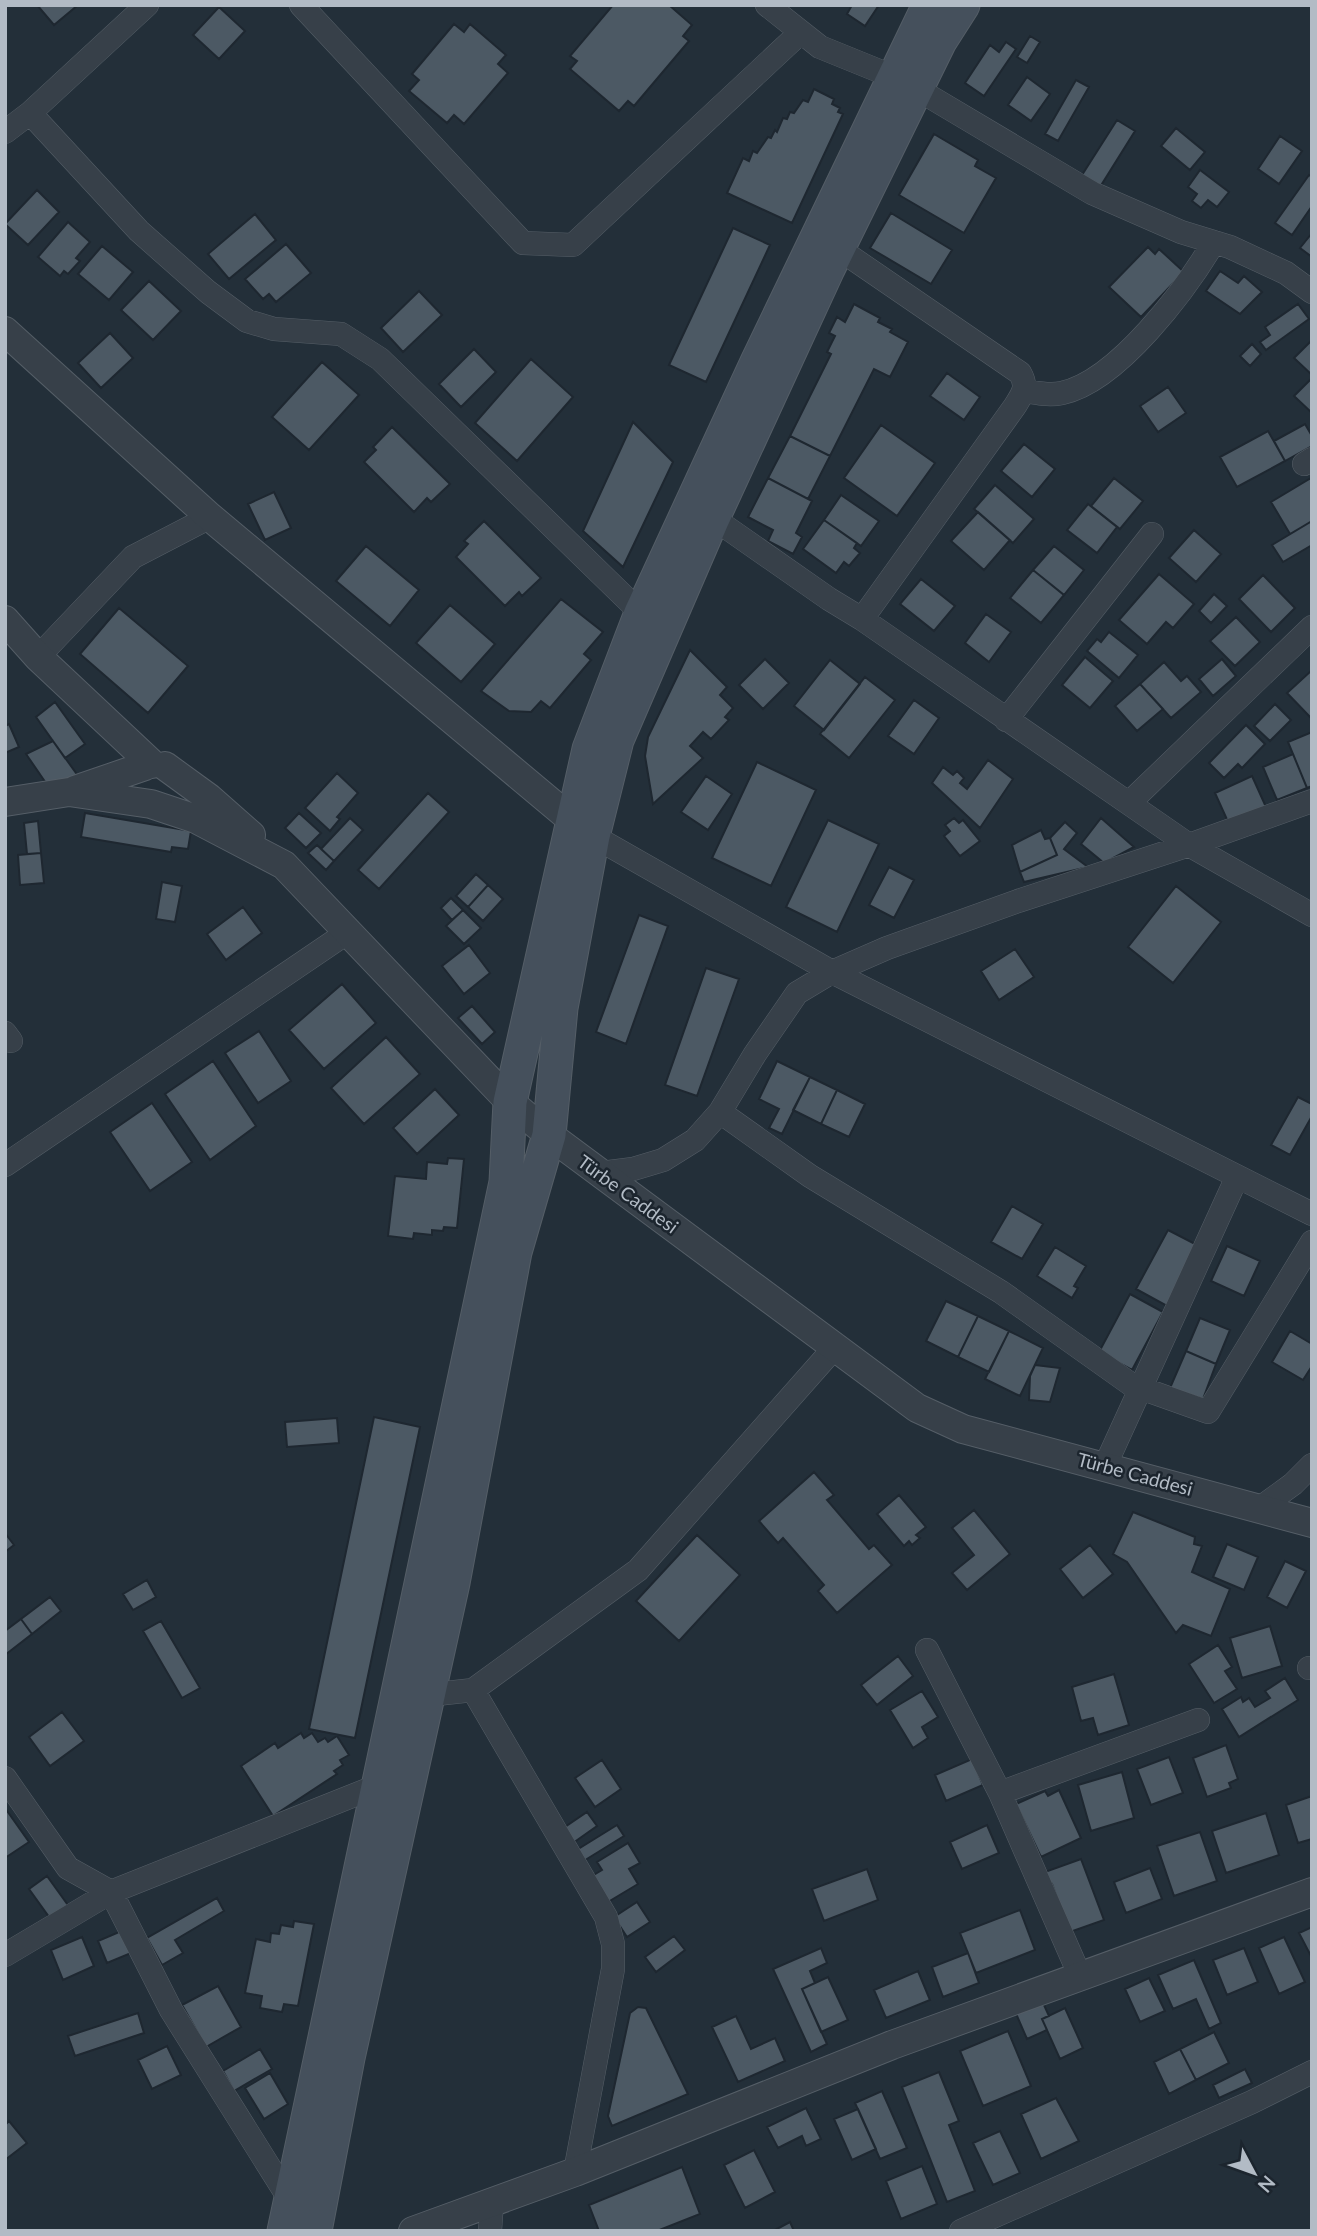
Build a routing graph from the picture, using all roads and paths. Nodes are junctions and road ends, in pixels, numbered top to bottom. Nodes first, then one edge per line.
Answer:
1 (147, 5) edge
2 (301, 5) edge
3 (767, 5) edge
4 (929, 5) edge
5 (963, 5) edge
6 (801, 32) junction
7 (905, 83) junction
8 (30, 113) junction
9 (5, 132) edge
10 (1213, 242) junction
11 (839, 248) junction
12 (1312, 292) edge
13 (5, 331) edge
14 (1025, 391) junction
15 (703, 508) junction
16 (210, 517) junction
17 (1152, 534) dead end
18 (641, 612) junction
19 (862, 619) junction
20 (5, 620) edge
21 (1312, 627) edge
22 (38, 657) junction
23 (1006, 720) junction
24 (154, 765) junction
25 (69, 792) junction
26 (1312, 800) edge
27 (5, 803) edge
28 (1129, 803) junction
29 (151, 804) junction
30 (583, 828) junction
31 (1189, 845) junction
32 (284, 865) junction
33 (1312, 915) edge
34 (348, 932) junction
35 (832, 972) junction
36 (510, 1102) junction
37 (720, 1112) junction
38 (549, 1135) junction
39 (5, 1165) edge
40 (601, 1173) junction
41 (1237, 1177) junction
42 (1312, 1214) edge
43 (1312, 1242) edge
44 (835, 1347) junction
45 (1142, 1388) junction
46 (1312, 1465) edge
47 (1105, 1466) junction
48 (1260, 1508) junction
49 (1312, 1523) edge
50 (928, 1650) dead end
51 (473, 1690) junction
52 (428, 1695) junction
53 (1198, 1720) dead end
54 (5, 1778) edge
55 (377, 1786) junction
56 (1000, 1793) junction
57 (111, 1892) junction
58 (1312, 1892) edge
59 (5, 1955) edge
60 (1080, 1976) junction
61 (1312, 2072) edge
62 (575, 2172) junction
63 (492, 2202) junction
64 (287, 2216) edge
65 (314, 2231) edge
66 (413, 2231) edge
67 (490, 2231) edge
68 (961, 2231) edge

1 - 8 street
2 - 6 street
3 - 6 street
4 - 7 main road
5 - 7 main road
6 - 7 street
7 - 10 street
7 - 11 main road
7 - 15 main road
8 - 9 street
8 - 18 street
10 - 12 street
10 - 14 street
11 - 14 street
11 - 15 main road
13 - 16 street
14 - 19 street
15 - 18 main road
15 - 19 street
15 - 30 main road
16 - 22 street
16 - 30 street
17 - 23 street
18 - 30 main road
19 - 23 street
20 - 22 street
21 - 28 street
22 - 24 street
23 - 28 street
24 - 25 street
24 - 29 street
24 - 32 street
25 - 27 street, Türbe Caddesi
25 - 29 street, Türbe Caddesi
26 - 31 street
28 - 31 street
29 - 32 street, Türbe Caddesi
30 - 35 street
30 - 36 main road
30 - 38 main road
31 - 33 street
31 - 35 street
32 - 34 street, Türbe Caddesi
34 - 36 street, Türbe Caddesi
34 - 39 street
35 - 37 street
35 - 41 street
36 - 38 street, Türbe Caddesi
36 - 55 main road
37 - 40 street
37 - 45 street
38 - 40 street, Türbe Caddesi
38 - 52 main road
40 - 44 street, Türbe Caddesi
41 - 42 street
41 - 45 street
43 - 45 street
44 - 47 street, Türbe Caddesi
44 - 51 street
45 - 47 street
46 - 48 street
47 - 48 street, Türbe Caddesi
48 - 49 street, Türbe Caddesi
50 - 56 street
51 - 52 street
51 - 62 street
52 - 65 main road
53 - 56 street
54 - 57 street
55 - 57 street
55 - 64 main road
56 - 60 street
57 - 59 street
57 - 64 street
58 - 60 street
60 - 62 street
61 - 68 street
62 - 63 street
63 - 66 street
63 - 67 street

